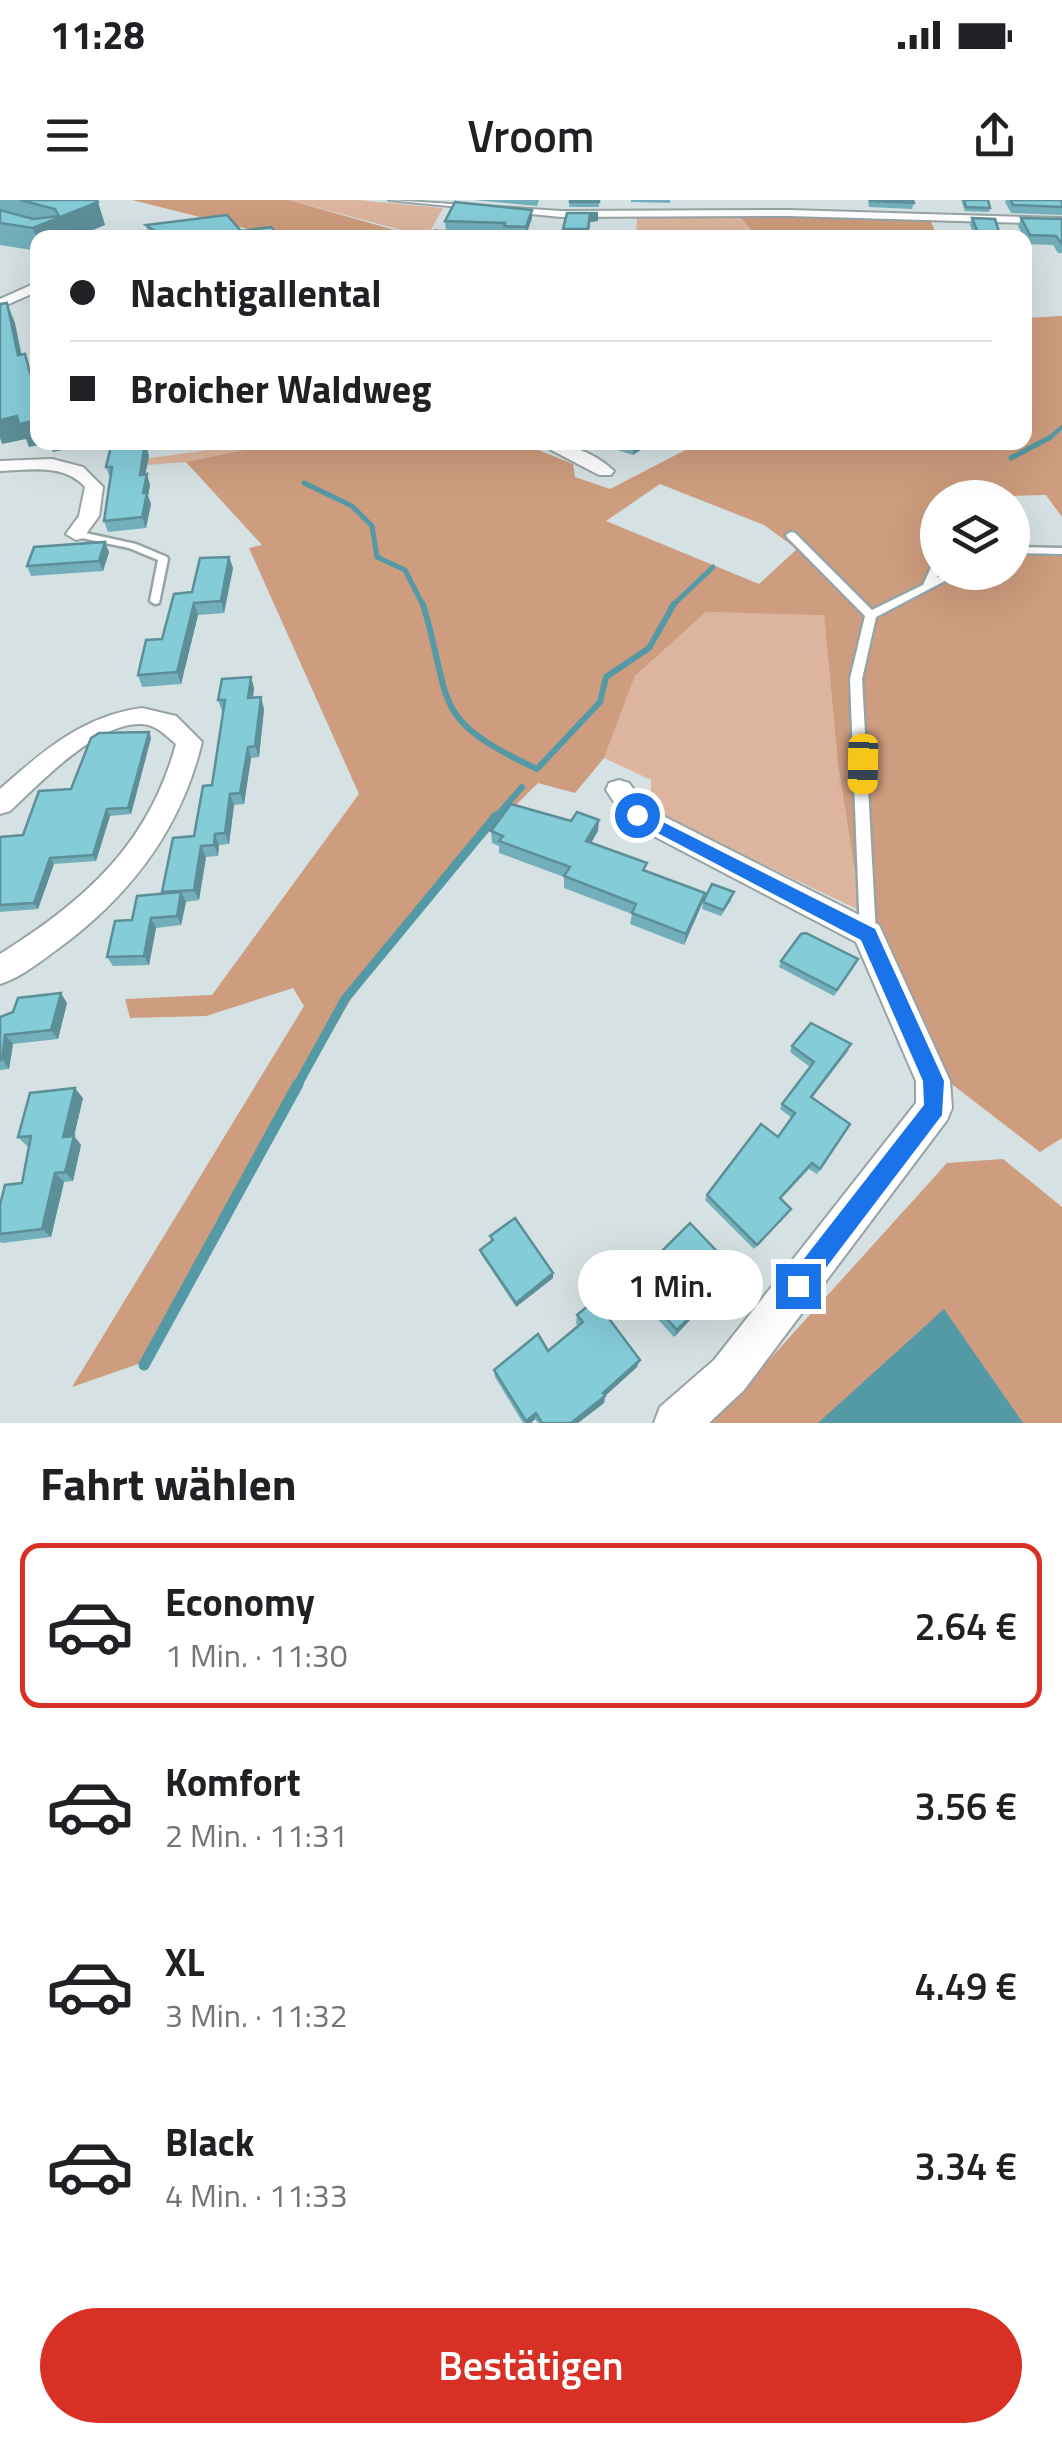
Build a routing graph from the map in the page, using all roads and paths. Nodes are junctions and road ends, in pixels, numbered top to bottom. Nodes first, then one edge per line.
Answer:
1 (394, 200) edge
2 (936, 200) edge
3 (490, 204) edge
4 (618, 207) edge
5 (940, 218) junction
6 (1062, 221) edge
7 (945, 230) edge
8 (30, 290) edge
9 (0, 304) edge
10 (561, 450) edge
11 (0, 466) edge
12 (605, 471) dead end
13 (76, 534) joint
14 (791, 534) dead end
15 (1030, 550) edge
16 (1062, 551) edge
17 (920, 590) edge
18 (154, 600) dead end
19 (871, 615) junction
20 (618, 790) dead end
21 (0, 804) edge
22 (868, 934) junction
23 (0, 972) edge
24 (676, 1423) edge

1 - 3 street
2 - 5 street
3 - 4 street
4 - 5 street
5 - 6 street
5 - 7 street
8 - 9 street
10 - 12 street
11 - 13 street
13 - 18 lane
14 - 19 lane
15 - 16 lane
17 - 19 lane
19 - 22 lane
20 - 22 street
21 - 23 street
22 - 24 street

